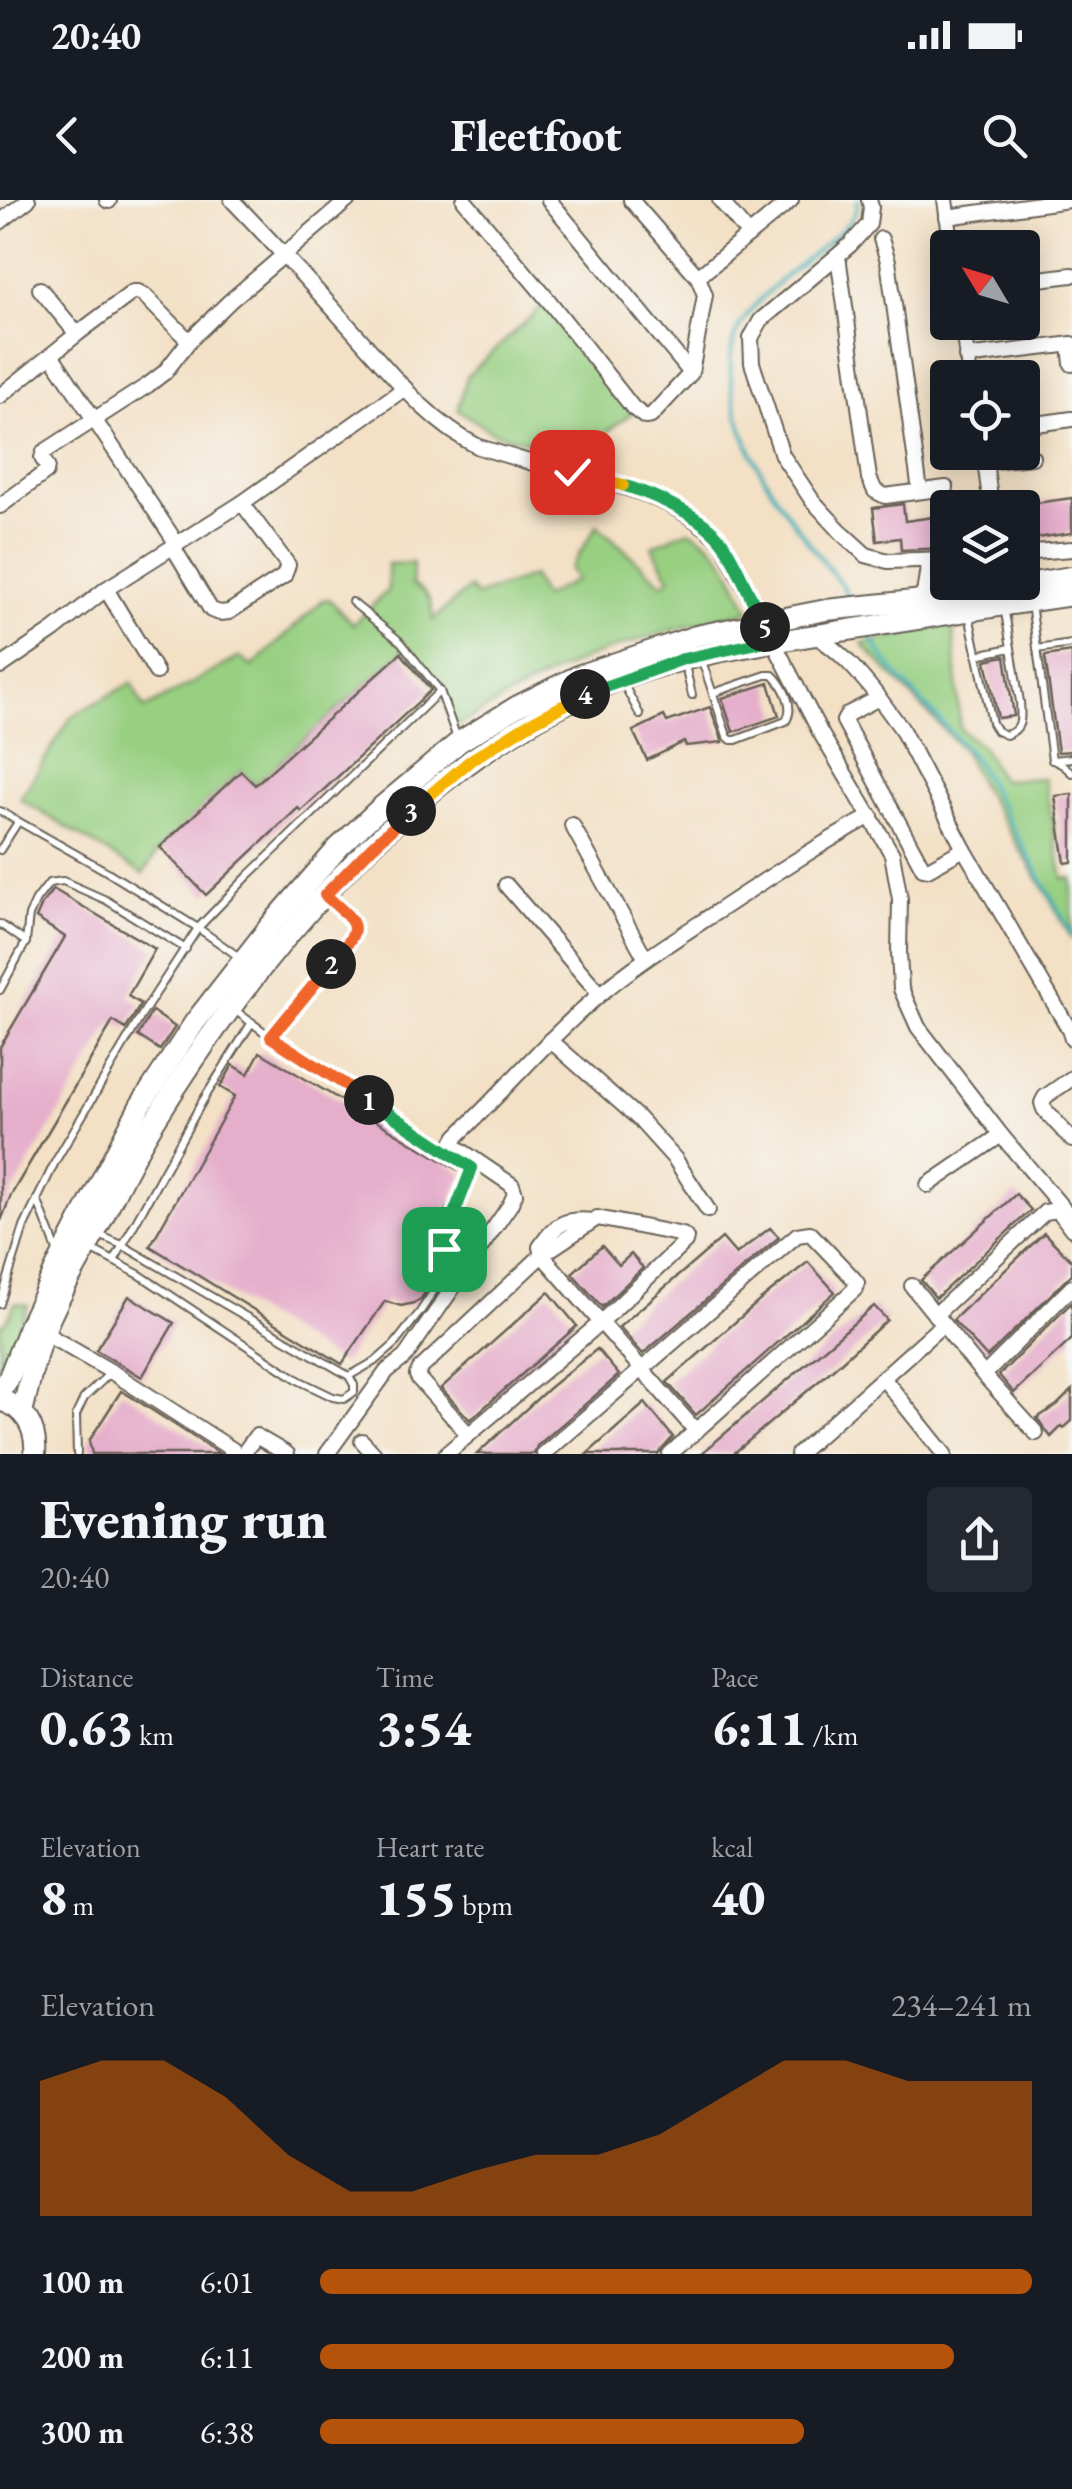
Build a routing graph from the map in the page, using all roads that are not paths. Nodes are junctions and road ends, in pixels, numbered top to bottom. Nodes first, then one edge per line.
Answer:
1 (28, 200) edge
2 (232, 200) edge
3 (348, 200) edge
4 (464, 200) edge
5 (632, 200) edge
6 (720, 200) edge
7 (791, 200) edge
8 (869, 200) edge
9 (945, 200) edge
10 (1069, 200) edge
11 (557, 203) edge
12 (947, 217) junction
13 (0, 222) edge
14 (949, 230) edge
15 (749, 235) junction
16 (882, 239) dead end
17 (286, 256) junction
18 (838, 256) junction
19 (1072, 274) edge
20 (698, 277) junction
21 (1040, 278) edge
22 (40, 289) dead end
23 (76, 334) junction
24 (964, 340) edge
25 (189, 341) junction
26 (1071, 345) edge
27 (52, 356) junction
28 (966, 356) junction
29 (967, 360) edge
30 (1072, 364) edge
31 (691, 373) junction
32 (405, 388) junction
33 (0, 396) edge
34 (95, 418) junction
35 (1072, 419) edge
36 (1040, 423) edge
37 (946, 488) dead end
38 (920, 491) junction
39 (242, 504) junction
40 (0, 506) edge
41 (175, 546) junction
42 (1072, 549) edge
43 (1040, 551) edge
44 (930, 561) joint
45 (1072, 577) edge
46 (1040, 580) edge
47 (106, 589) junction
48 (1072, 595) edge
49 (930, 599) edge
50 (924, 600) junction
51 (1031, 601) junction
52 (352, 602) dead end
53 (1004, 605) junction
54 (968, 610) junction
55 (891, 613) junction
56 (768, 631) junction
57 (814, 635) junction
58 (1072, 644) edge
59 (1011, 648) junction
60 (1037, 649) junction
61 (977, 655) junction
62 (692, 657) junction
63 (0, 667) edge
64 (156, 672) dead end
65 (621, 680) junction
66 (440, 691) junction
67 (712, 693) junction
68 (692, 695) dead end
69 (879, 698) junction
70 (640, 716) dead end
71 (459, 742) junction
72 (1072, 758) edge
73 (1052, 760) junction
74 (1072, 773) edge
75 (0, 811) edge
76 (870, 816) junction
77 (18, 822) junction
78 (572, 824) dead end
79 (964, 849) junction
80 (0, 850) edge
81 (506, 885) dead end
82 (325, 895) junction
83 (0, 924) edge
84 (198, 928) junction
85 (26, 942) junction
86 (186, 949) junction
87 (646, 959) junction
88 (243, 960) junction
89 (0, 990) edge
90 (600, 994) junction
91 (231, 1008) junction
92 (252, 1022) junction
93 (271, 1037) junction
94 (1072, 1039) edge
95 (550, 1040) junction
96 (1072, 1078) edge
97 (1001, 1135) junction
98 (1072, 1140) edge
99 (928, 1185) dead end
100 (37, 1198) junction
101 (708, 1210) dead end
102 (1072, 1219) edge
103 (1072, 1229) edge
104 (91, 1240) junction
105 (122, 1245) junction
106 (542, 1256) junction
107 (60, 1260) junction
108 (114, 1261) junction
109 (912, 1286) dead end
110 (1072, 1287) edge
111 (0, 1304) edge
112 (939, 1320) junction
113 (600, 1324) junction
114 (37, 1328) junction
115 (642, 1369) junction
116 (112, 1372) junction
117 (984, 1375) junction
118 (349, 1376) junction
119 (883, 1378) junction
120 (0, 1390) edge
121 (0, 1400) edge
122 (22, 1412) junction
123 (696, 1431) junction
124 (468, 1434) junction
125 (1036, 1434) dead end
126 (362, 1441) dead end
127 (932, 1441) junction
128 (238, 1452) edge
129 (35, 1454) edge
130 (77, 1454) edge
131 (287, 1454) edge
132 (327, 1454) edge
133 (374, 1454) edge
134 (446, 1454) edge
135 (544, 1454) edge
136 (670, 1454) edge
137 (798, 1454) edge
138 (918, 1454) edge
139 (944, 1454) edge

1 - 13 street
2 - 17 street
3 - 17 street
4 - 31 street
5 - 20 street
6 - 15 street
7 - 15 street
8 - 18 street
9 - 12 street
10 - 12 street
11 - 31 street
12 - 14 street
15 - 20 street
16 - 38 street
17 - 25 street
17 - 32 street
18 - 38 street
18 - 44 street
19 - 21 street
20 - 31 street
22 - 23 street
23 - 25 street
23 - 27 street
24 - 28 street
25 - 34 street
26 - 28 street
26 - 30 street
27 - 33 street
27 - 34 street
28 - 29 street
32 - 39 street
32 - 56 street
34 - 40 street
34 - 41 street
35 - 36 street
37 - 38 street
39 - 41 street
39 - 41 street
41 - 47 street
42 - 43 street
44 - 50 street
45 - 46 main road
47 - 63 street
47 - 64 street
48 - 51 main road
49 - 50 main road
50 - 55 main road
51 - 53 main road
51 - 60 lane
52 - 66 lane
53 - 54 main road
53 - 59 lane
54 - 55 main road
54 - 61 lane
55 - 56 main road
55 - 57 main road
56 - 57 main road
56 - 62 main road
56 - 71 main road
56 - 76 street
57 - 69 street
58 - 60 lane
59 - 61 lane
59 - 61 lane
60 - 73 lane
62 - 65 main road
62 - 67 lane
62 - 68 lane
65 - 70 lane
65 - 82 main road
66 - 71 lane
66 - 84 lane
67 - 67 lane
69 - 79 street
69 - 79 street
71 - 88 main road
72 - 73 lane
73 - 74 lane
75 - 77 lane
76 - 87 street
76 - 97 street
77 - 80 lane
77 - 84 lane
78 - 87 street
79 - 94 street
81 - 90 street
82 - 91 main road
82 - 93 lane
83 - 85 lane
84 - 86 lane
84 - 88 lane
85 - 86 lane
85 - 89 lane
86 - 100 lane
87 - 90 street
88 - 107 main road
90 - 95 street
91 - 92 lane
91 - 104 main road
92 - 93 lane
92 - 105 lane
93 - 118 lane
95 - 101 street
95 - 132 street
96 - 98 street
97 - 99 street
97 - 102 street
100 - 107 lane
100 - 111 lane
103 - 112 street
104 - 105 lane
104 - 108 lane
104 - 114 main road
105 - 108 lane
105 - 118 lane
106 - 113 street
106 - 113 street
106 - 124 street
107 - 114 main road
108 - 118 lane
109 - 112 street
110 - 117 street
112 - 117 street
112 - 119 street
113 - 115 street
113 - 124 street
114 - 116 street
114 - 120 main road
114 - 122 main road
115 - 123 street
115 - 123 street
115 - 135 street
116 - 128 street
116 - 130 lane
117 - 125 street
119 - 127 street
119 - 137 street
121 - 122 main road
122 - 129 main road
123 - 136 street
124 - 134 street
126 - 133 street
127 - 138 street
127 - 139 street
128 - 131 street

